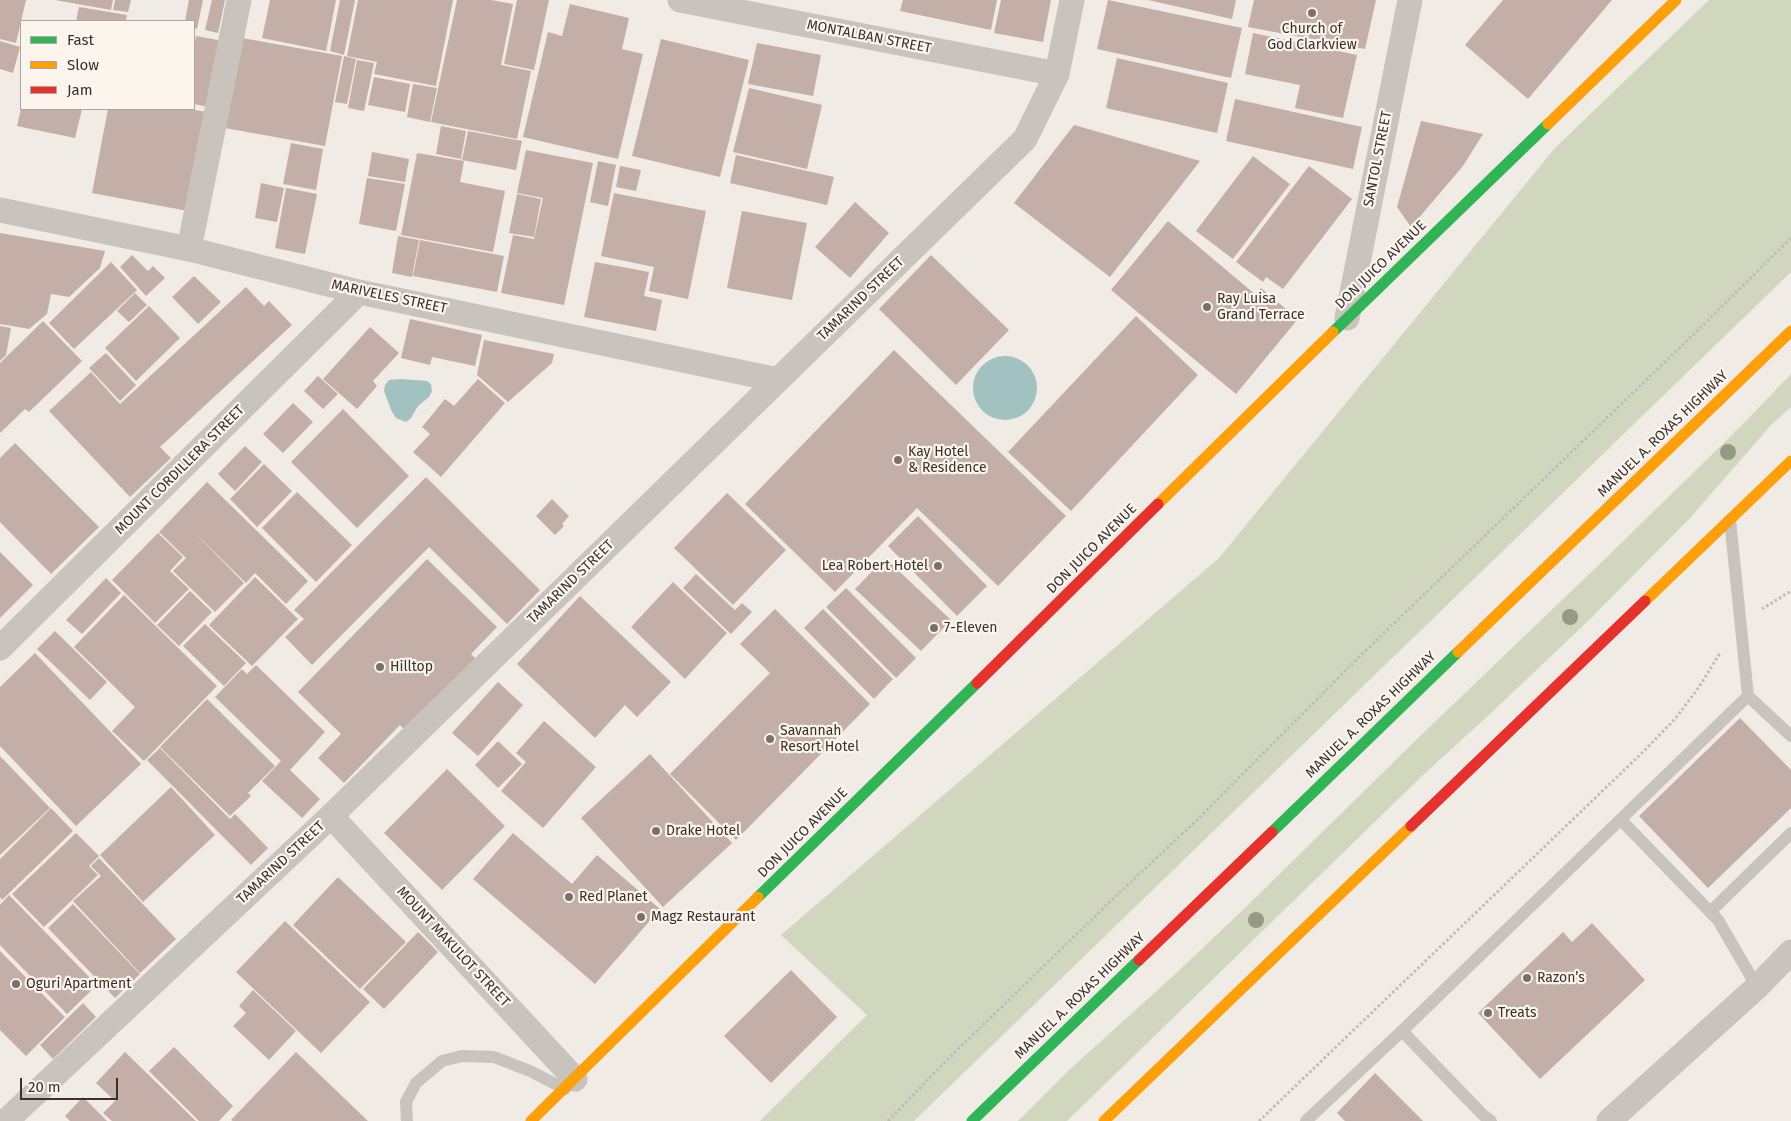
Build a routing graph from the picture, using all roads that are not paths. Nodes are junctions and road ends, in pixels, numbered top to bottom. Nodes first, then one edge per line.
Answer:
1 (239, 0) edge
2 (680, 0) edge
3 (1072, 0) edge
4 (1410, 0) edge
5 (1676, 0) edge
6 (1057, 74) junction
7 (0, 210) edge
8 (189, 249) junction
9 (359, 292) junction
10 (1347, 318) junction
11 (1791, 331) edge
12 (778, 380) junction
13 (1791, 461) edge
14 (1730, 520) junction
15 (0, 648) edge
16 (1748, 696) junction
17 (1791, 736) edge
18 (331, 816) junction
19 (1621, 820) junction
20 (1791, 833) edge
21 (1711, 911) junction
22 (1791, 952) edge
23 (1757, 987) junction
24 (1402, 1030) junction
25 (570, 1084) junction
26 (1314, 1118) edge
27 (1484, 1119) edge
28 (6, 1121) edge
29 (407, 1121) edge
30 (531, 1121) edge
31 (972, 1121) edge
32 (1104, 1121) edge
33 (1609, 1121) edge

1 - 8 street
2 - 6 street, MONTALBAN STREET
3 - 6 street, TAMARIND STREET
4 - 10 street, SANTOL STREET
5 - 10 main road, DON JUICO AVENUE
6 - 12 street, TAMARIND STREET
7 - 8 street, MARIVELES STREET
8 - 9 street, MARIVELES STREET
9 - 12 street, MARIVELES STREET
9 - 15 street, MOUNT CORDILLERA STREET
10 - 25 main road, DON JUICO AVENUE
11 - 31 main road, MANUEL A. ROXAS HIGHWAY
12 - 18 street, TAMARIND STREET
13 - 14 main road
14 - 16 lane
14 - 32 main road
16 - 17 lane
16 - 19 lane
18 - 25 street, MOUNT MAKULOT STREET
18 - 28 street, TAMARIND STREET
19 - 21 lane
19 - 24 lane
20 - 21 lane
21 - 23 lane
22 - 23 street
23 - 33 street
24 - 26 lane
24 - 27 lane
25 - 29 lane
25 - 30 main road, DON JUICO AVENUE

